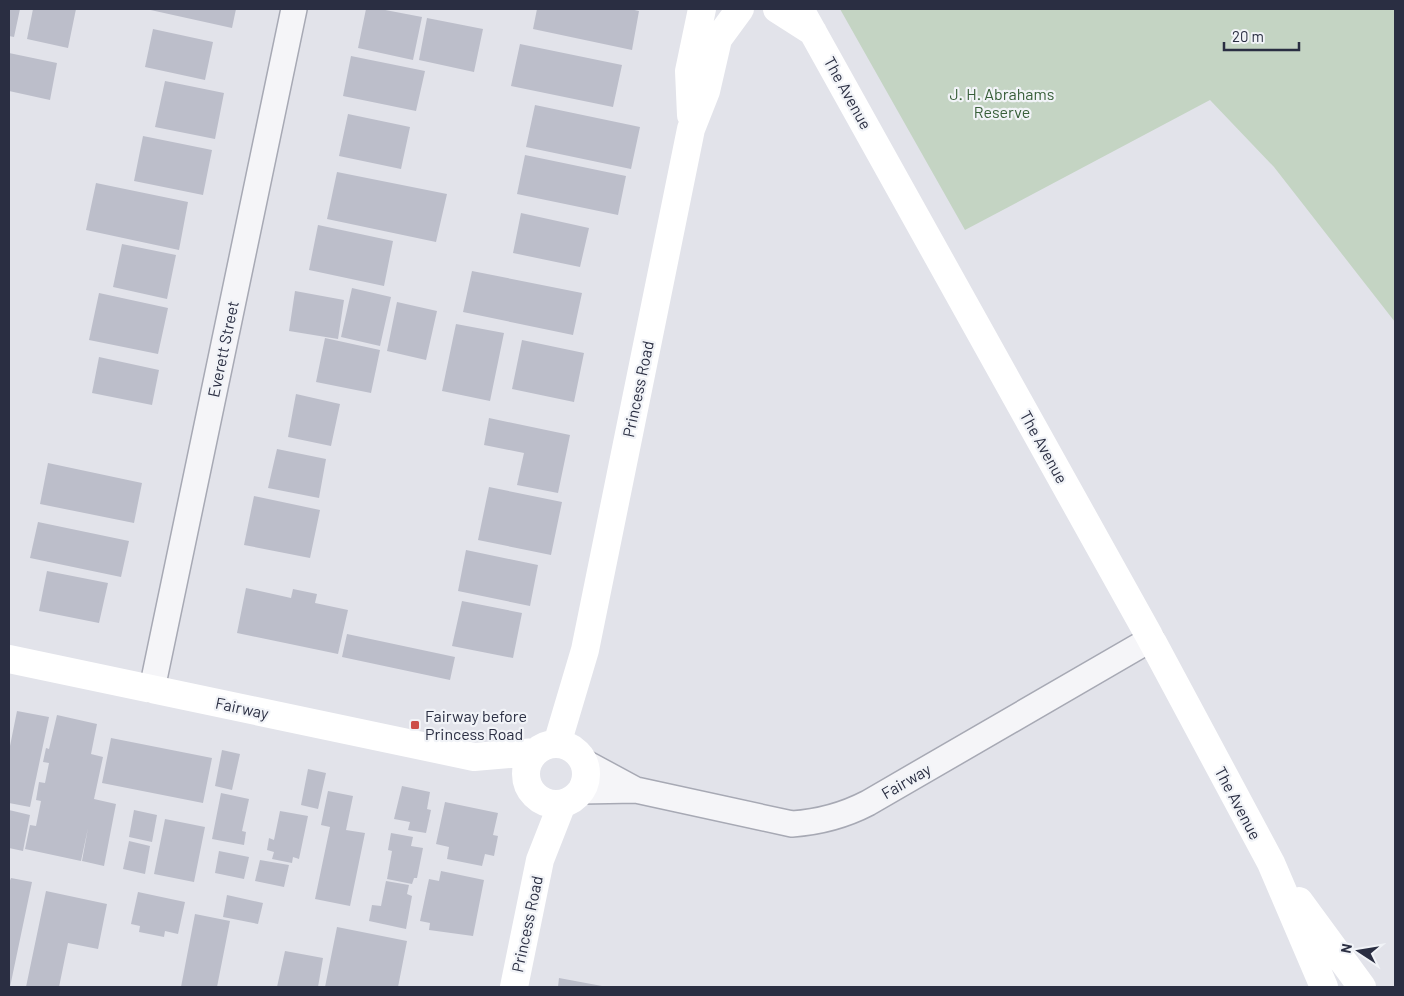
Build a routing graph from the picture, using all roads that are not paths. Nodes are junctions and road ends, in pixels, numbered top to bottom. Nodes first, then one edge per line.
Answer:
1 (294, 9) edge
2 (702, 9) edge
3 (740, 9) edge
4 (777, 9) edge
5 (800, 9) edge
6 (815, 33) junction
7 (691, 129) junction
8 (1151, 639) junction
9 (9, 659) edge
10 (152, 689) junction
11 (563, 752) junction
12 (474, 757) junction
13 (636, 790) junction
14 (553, 796) junction
15 (1271, 863) junction
16 (514, 987) edge
17 (1324, 987) edge
18 (1362, 987) edge

1 - 10 street, Everett Street
2 - 7 street, Princess Road
3 - 7 street, Princess Road
4 - 6 street, The Avenue
5 - 6 street, The Avenue
6 - 8 street, The Avenue
7 - 11 street, Princess Road
8 - 13 street, Fairway
8 - 15 street, The Avenue
9 - 10 street, Fairway
10 - 12 street, Fairway
11 - 12 street, Fairway
11 - 13 street, Fairway
11 - 14 street
11 - 14 street
12 - 14 street, Fairway
13 - 14 street, Fairway
14 - 16 street, Princess Road
15 - 17 street, The Avenue
15 - 18 street, The Avenue

